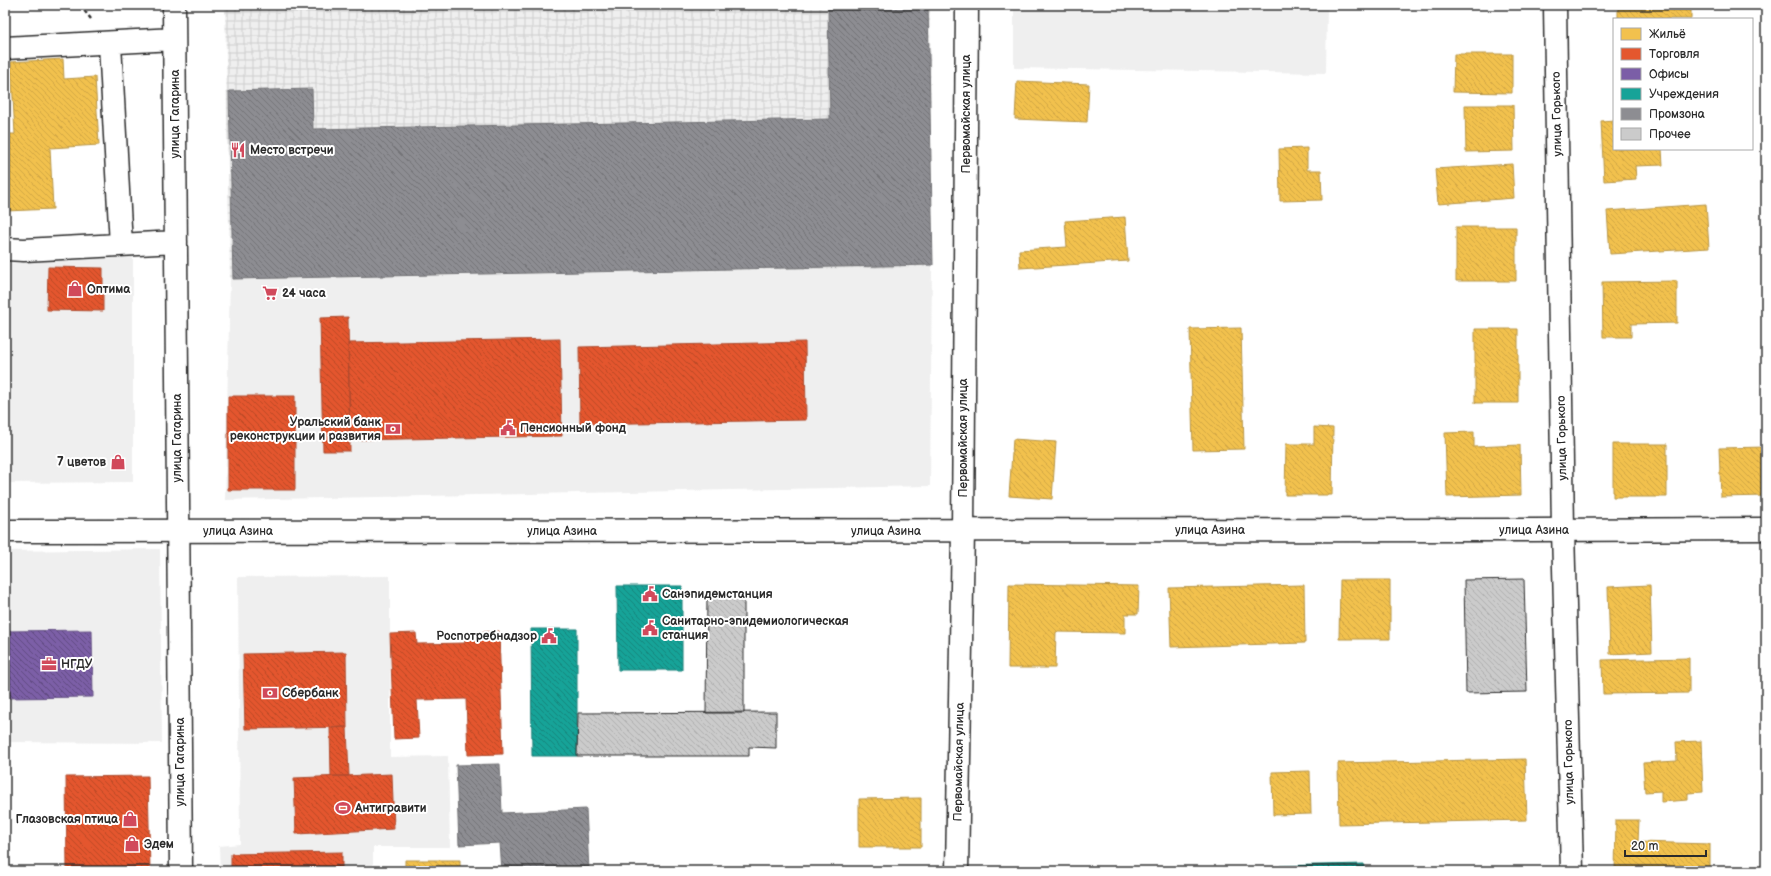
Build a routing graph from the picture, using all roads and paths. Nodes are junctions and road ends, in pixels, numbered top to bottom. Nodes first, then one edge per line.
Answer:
1 (174, 5) edge
2 (967, 5) edge
3 (1555, 5) edge
4 (174, 39) junction
5 (110, 44) junction
6 (5, 48) edge
7 (176, 242) junction
8 (121, 245) junction
9 (5, 249) edge
10 (1766, 529) edge
11 (1563, 530) junction
12 (5, 531) edge
13 (178, 531) junction
14 (963, 531) junction
15 (181, 871) edge
16 (957, 871) edge
17 (1572, 871) edge

1 - 4 street, улица Гагарина
2 - 14 street, Первомайская улица
3 - 11 street, улица Горького
4 - 5 street
4 - 7 street, улица Гагарина
5 - 6 street
5 - 8 street
7 - 8 street
7 - 13 street, улица Гагарина
8 - 9 street
10 - 11 street, улица Азина
11 - 14 street, улица Азина
11 - 17 street, улица Горького
12 - 13 street, улица Азина
13 - 14 street, улица Азина
13 - 15 street, улица Гагарина
14 - 16 street, Первомайская улица

